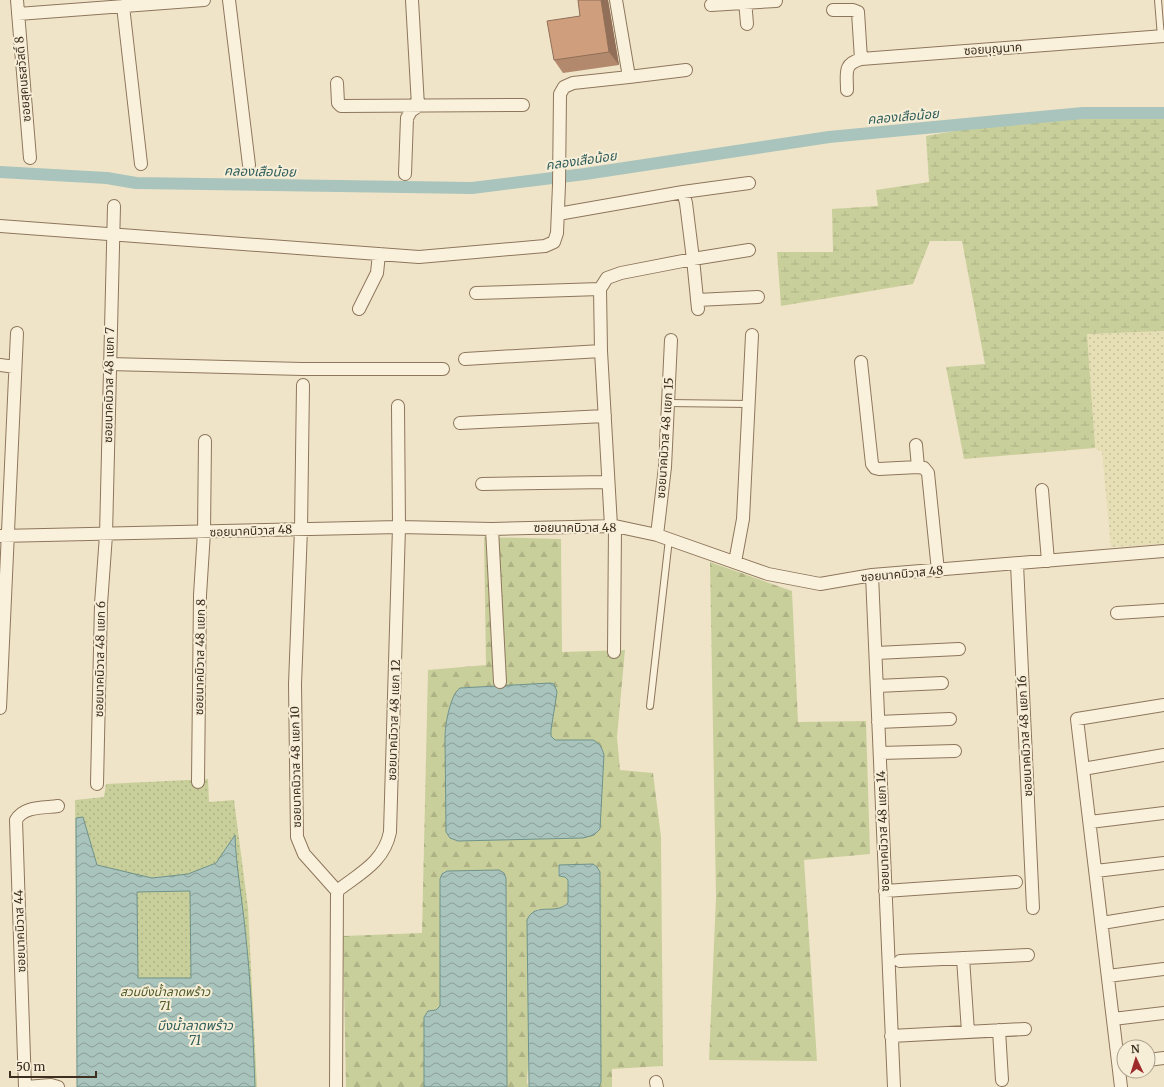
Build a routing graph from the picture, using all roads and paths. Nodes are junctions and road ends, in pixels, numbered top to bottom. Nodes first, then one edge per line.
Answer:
1 (17, 0) edge
2 (204, 0) edge
3 (229, 0) edge
4 (412, 0) edge
5 (616, 0) edge
6 (1158, 0) edge
7 (745, 1) edge
8 (776, 1) dead end
9 (711, 5) dead end
10 (123, 6) junction
11 (833, 10) dead end
12 (18, 14) junction
13 (747, 24) dead end
14 (1163, 36) edge
15 (861, 59) junction
16 (686, 70) dead end
17 (628, 77) junction
18 (337, 83) dead end
19 (847, 90) dead end
20 (523, 105) dead end
21 (418, 106) junction
22 (30, 158) dead end
23 (141, 164) dead end
24 (249, 165) dead end
25 (406, 174) dead end
26 (749, 183) dead end
27 (683, 192) junction
28 (114, 206) dead end
29 (558, 214) junction
30 (0, 226) edge
31 (112, 235) junction
32 (749, 250) dead end
33 (379, 254) junction
34 (693, 259) junction
35 (600, 289) junction
36 (476, 293) dead end
37 (758, 297) dead end
38 (359, 308) dead end
39 (17, 333) dead end
40 (752, 335) dead end
41 (671, 340) dead end
42 (601, 352) junction
43 (466, 359) dead end
44 (861, 362) dead end
45 (109, 364) junction
46 (0, 365) edge
47 (15, 367) junction
48 (443, 369) dead end
49 (303, 385) dead end
50 (668, 403) junction
51 (749, 404) junction
52 (398, 406) dead end
53 (605, 416) junction
54 (460, 423) dead end
55 (205, 441) dead end
56 (916, 445) dead end
57 (918, 467) junction
58 (608, 482) junction
59 (482, 484) dead end
60 (1042, 490) dead end
61 (613, 526) junction
62 (399, 527) junction
63 (301, 529) junction
64 (492, 529) junction
65 (204, 532) junction
66 (106, 535) junction
67 (657, 535) junction
68 (3, 536) edge
69 (668, 540) junction
70 (1164, 551) edge
71 (1048, 561) junction
72 (735, 562) junction
73 (1017, 564) junction
74 (938, 571) junction
75 (872, 575) junction
76 (1164, 610) edge
77 (1118, 613) dead end
78 (958, 649) dead end
79 (614, 652) dead end
80 (876, 653) junction
81 (500, 682) dead end
82 (942, 683) dead end
83 (877, 686) junction
84 (1164, 705) edge
85 (650, 706) dead end
86 (0, 708) edge
87 (950, 719) dead end
88 (878, 722) junction
89 (955, 751) dead end
90 (880, 753) junction
91 (1164, 755) edge
92 (1083, 769) junction
93 (198, 782) dead end
94 (97, 784) dead end
95 (58, 806) dead end
96 (1164, 813) edge
97 (1090, 822) junction
98 (1164, 863) edge
99 (1096, 871) junction
100 (1016, 882) dead end
101 (337, 891) junction
102 (885, 891) junction
103 (1033, 908) dead end
104 (1164, 913) edge
105 (1102, 923) junction
106 (1028, 955) dead end
107 (963, 958) junction
108 (900, 961) dead end
109 (1164, 969) edge
110 (1108, 976) junction
111 (1164, 1013) edge
112 (1113, 1020) junction
113 (1025, 1029) dead end
114 (999, 1030) junction
115 (968, 1032) junction
116 (891, 1036) junction
117 (1116, 1039) edge
118 (1002, 1080) dead end
119 (25, 1087) edge
120 (58, 1087) edge
121 (336, 1087) edge
122 (894, 1087) edge

1 - 12 street, ซอยสุคนธสวัสดิ์ 8
2 - 10 street
3 - 24 street
4 - 21 street
5 - 17 street
6 - 14 lane
7 - 8 street
7 - 9 street
7 - 13 street
10 - 12 street
10 - 23 street
11 - 15 street
12 - 22 street, ซอยสุคนธสวัสดิ์ 8
14 - 15 street, ซอยบุญนาค
15 - 19 street
16 - 17 street
17 - 29 street
18 - 21 street
20 - 21 street
21 - 25 street
26 - 27 street
27 - 29 street
27 - 34 street
28 - 31 street, ซอยนาคนิวาส 48 แยก 7
29 - 33 street
30 - 31 street
31 - 33 street
31 - 45 street, ซอยนาคนิวาส 48 แยก 7
32 - 34 street
33 - 38 street
34 - 35 street
34 - 37 street
35 - 36 street
35 - 42 street
39 - 47 street
40 - 51 street
41 - 50 street, ซอยนาคนิวาส 48 แยก 15
42 - 43 street
42 - 53 street
44 - 57 street
45 - 48 street
45 - 66 street, ซอยนาคนิวาส 48 แยก 7
46 - 47 street
47 - 68 street
49 - 63 street, ซอยนาคนิวาส 48 แยก 10
50 - 51 lane
50 - 67 street, ซอยนาคนิวาส 48 แยก 15
51 - 72 street
52 - 62 street, ซอยนาคนิวาส 48 แยก 12
53 - 54 street
53 - 58 street
55 - 65 street, ซอยนาคนิวาส 48 แยก 8
56 - 57 street
57 - 74 street
58 - 59 street
58 - 61 street
60 - 71 street
61 - 64 street, ซอยนาคนิวาส 48
61 - 67 street, ซอยนาคนิวาส 48
61 - 79 street
62 - 63 street, ซอยนาคนิวาส 48
62 - 64 street, ซอยนาคนิวาส 48
62 - 101 street, ซอยนาคนิวาส 48 แยก 12
63 - 65 street, ซอยนาคนิวาส 48
63 - 101 street, ซอยนาคนิวาส 48 แยก 10
64 - 81 street
65 - 66 street, ซอยนาคนิวาส 48
65 - 93 street, ซอยนาคนิวาส 48 แยก 8
66 - 68 street, ซอยนาคนิวาส 48
66 - 94 street, ซอยนาคนิวาส 48 แยก 6
67 - 69 street, ซอยนาคนิวาส 48
68 - 86 street
69 - 72 street, ซอยนาคนิวาส 48
69 - 85 lane
70 - 71 street, ซอยนาคนิวาส 48
71 - 73 street, ซอยนาคนิวาส 48
72 - 75 street, ซอยนาคนิวาส 48
73 - 74 street, ซอยนาคนิวาส 48
73 - 103 street, ซอยนาคนิวาส 48 แยก 16
74 - 75 street, ซอยนาคนิวาส 48
75 - 80 street, ซอยนาคนิวาส 48 แยก 14
76 - 77 street
78 - 80 street
80 - 83 street, ซอยนาคนิวาส 48 แยก 14
82 - 83 street
83 - 88 street, ซอยนาคนิวาส 48 แยก 14
84 - 92 street
87 - 88 street
88 - 90 street, ซอยนาคนิวาส 48 แยก 14
89 - 90 street
90 - 102 street, ซอยนาคนิวาส 48 แยก 14
91 - 92 street
92 - 97 street
95 - 119 street, ซอยนาคนิวาส 44
96 - 97 street
97 - 99 street
98 - 99 street
99 - 105 street
100 - 102 street
101 - 121 street
102 - 116 street, ซอยนาคนิวาส 48 แยก 14
104 - 105 street
105 - 110 street
106 - 107 street
107 - 108 street
107 - 115 street
109 - 110 street
110 - 112 street
111 - 112 street
112 - 117 street
113 - 114 street
114 - 115 street
114 - 118 street
115 - 116 street
116 - 122 street, ซอยนาคนิวาส 48 แยก 14
119 - 120 street

